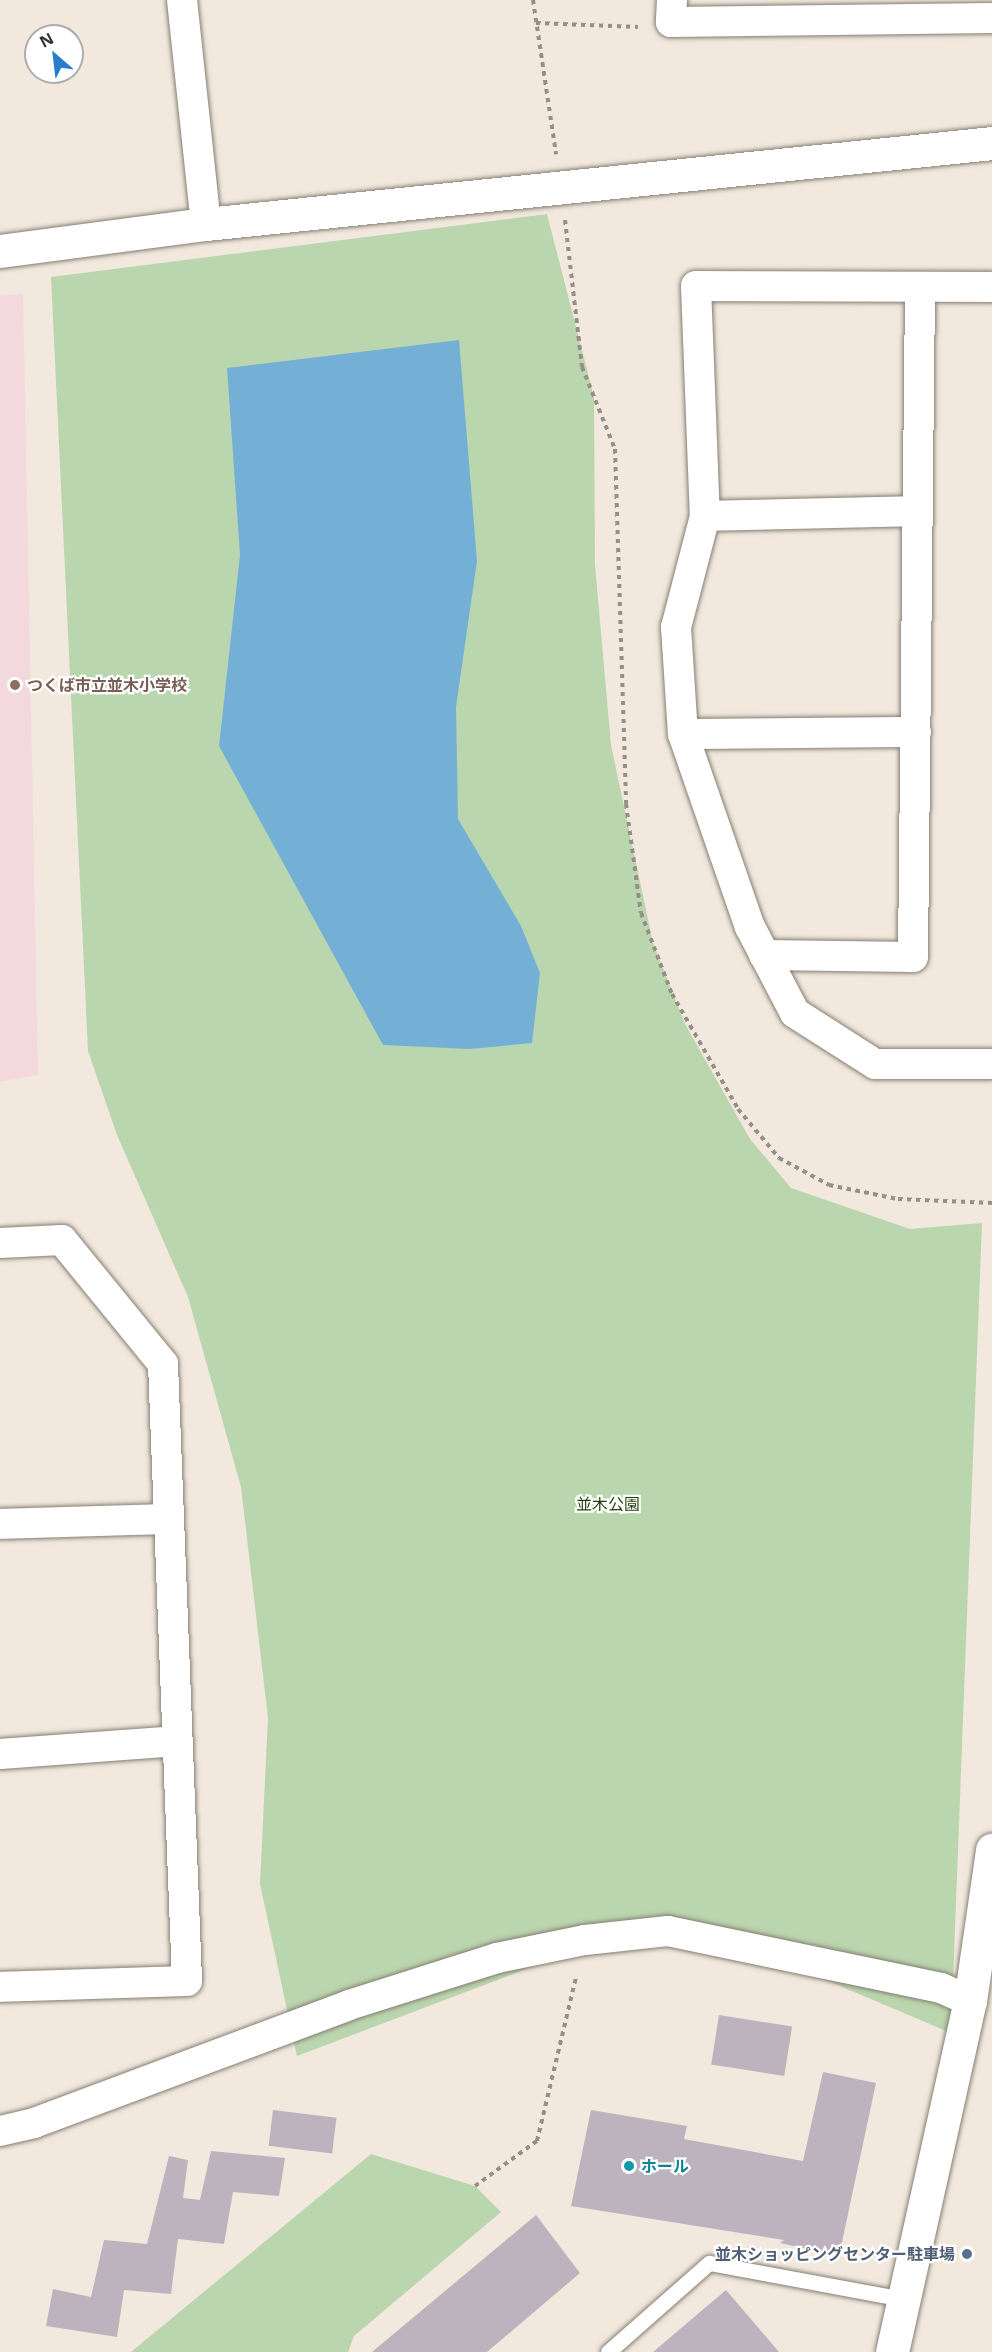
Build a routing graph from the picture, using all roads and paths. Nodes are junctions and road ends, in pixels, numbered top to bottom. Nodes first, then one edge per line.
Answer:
1 (182, 0) edge
2 (533, 0) edge
3 (671, 11) edge
4 (992, 18) edge
5 (536, 23) junction
6 (992, 143) edge
7 (561, 189) junction
8 (206, 224) junction
9 (0, 251) edge
10 (992, 287) edge
11 (920, 288) junction
12 (918, 511) junction
13 (705, 516) junction
14 (916, 732) junction
15 (683, 734) junction
16 (764, 955) junction
17 (992, 1064) edge
18 (0, 1243) edge
19 (169, 1519) junction
20 (0, 1524) edge
21 (177, 1742) junction
22 (0, 1754) edge
23 (992, 1850) edge
24 (585, 1940) junction
25 (0, 1987) edge
26 (970, 2001) junction
27 (0, 2131) edge
28 (475, 2186) dead end
29 (903, 2299) junction
30 (608, 2352) edge
31 (892, 2352) edge

1 - 8 street
2 - 5 path
3 - 4 street
3 - 5 path
5 - 7 path
6 - 7 street
7 - 8 street
8 - 9 street
10 - 11 street
11 - 12 street
11 - 13 street
12 - 13 street
12 - 14 street
13 - 15 street
14 - 15 street
14 - 16 street
15 - 16 street
16 - 17 street
18 - 19 street
19 - 20 street
19 - 21 street
21 - 22 street
21 - 25 street
23 - 26 street
24 - 26 street
24 - 27 street
24 - 28 path
26 - 29 street
29 - 30 lane
29 - 31 street

